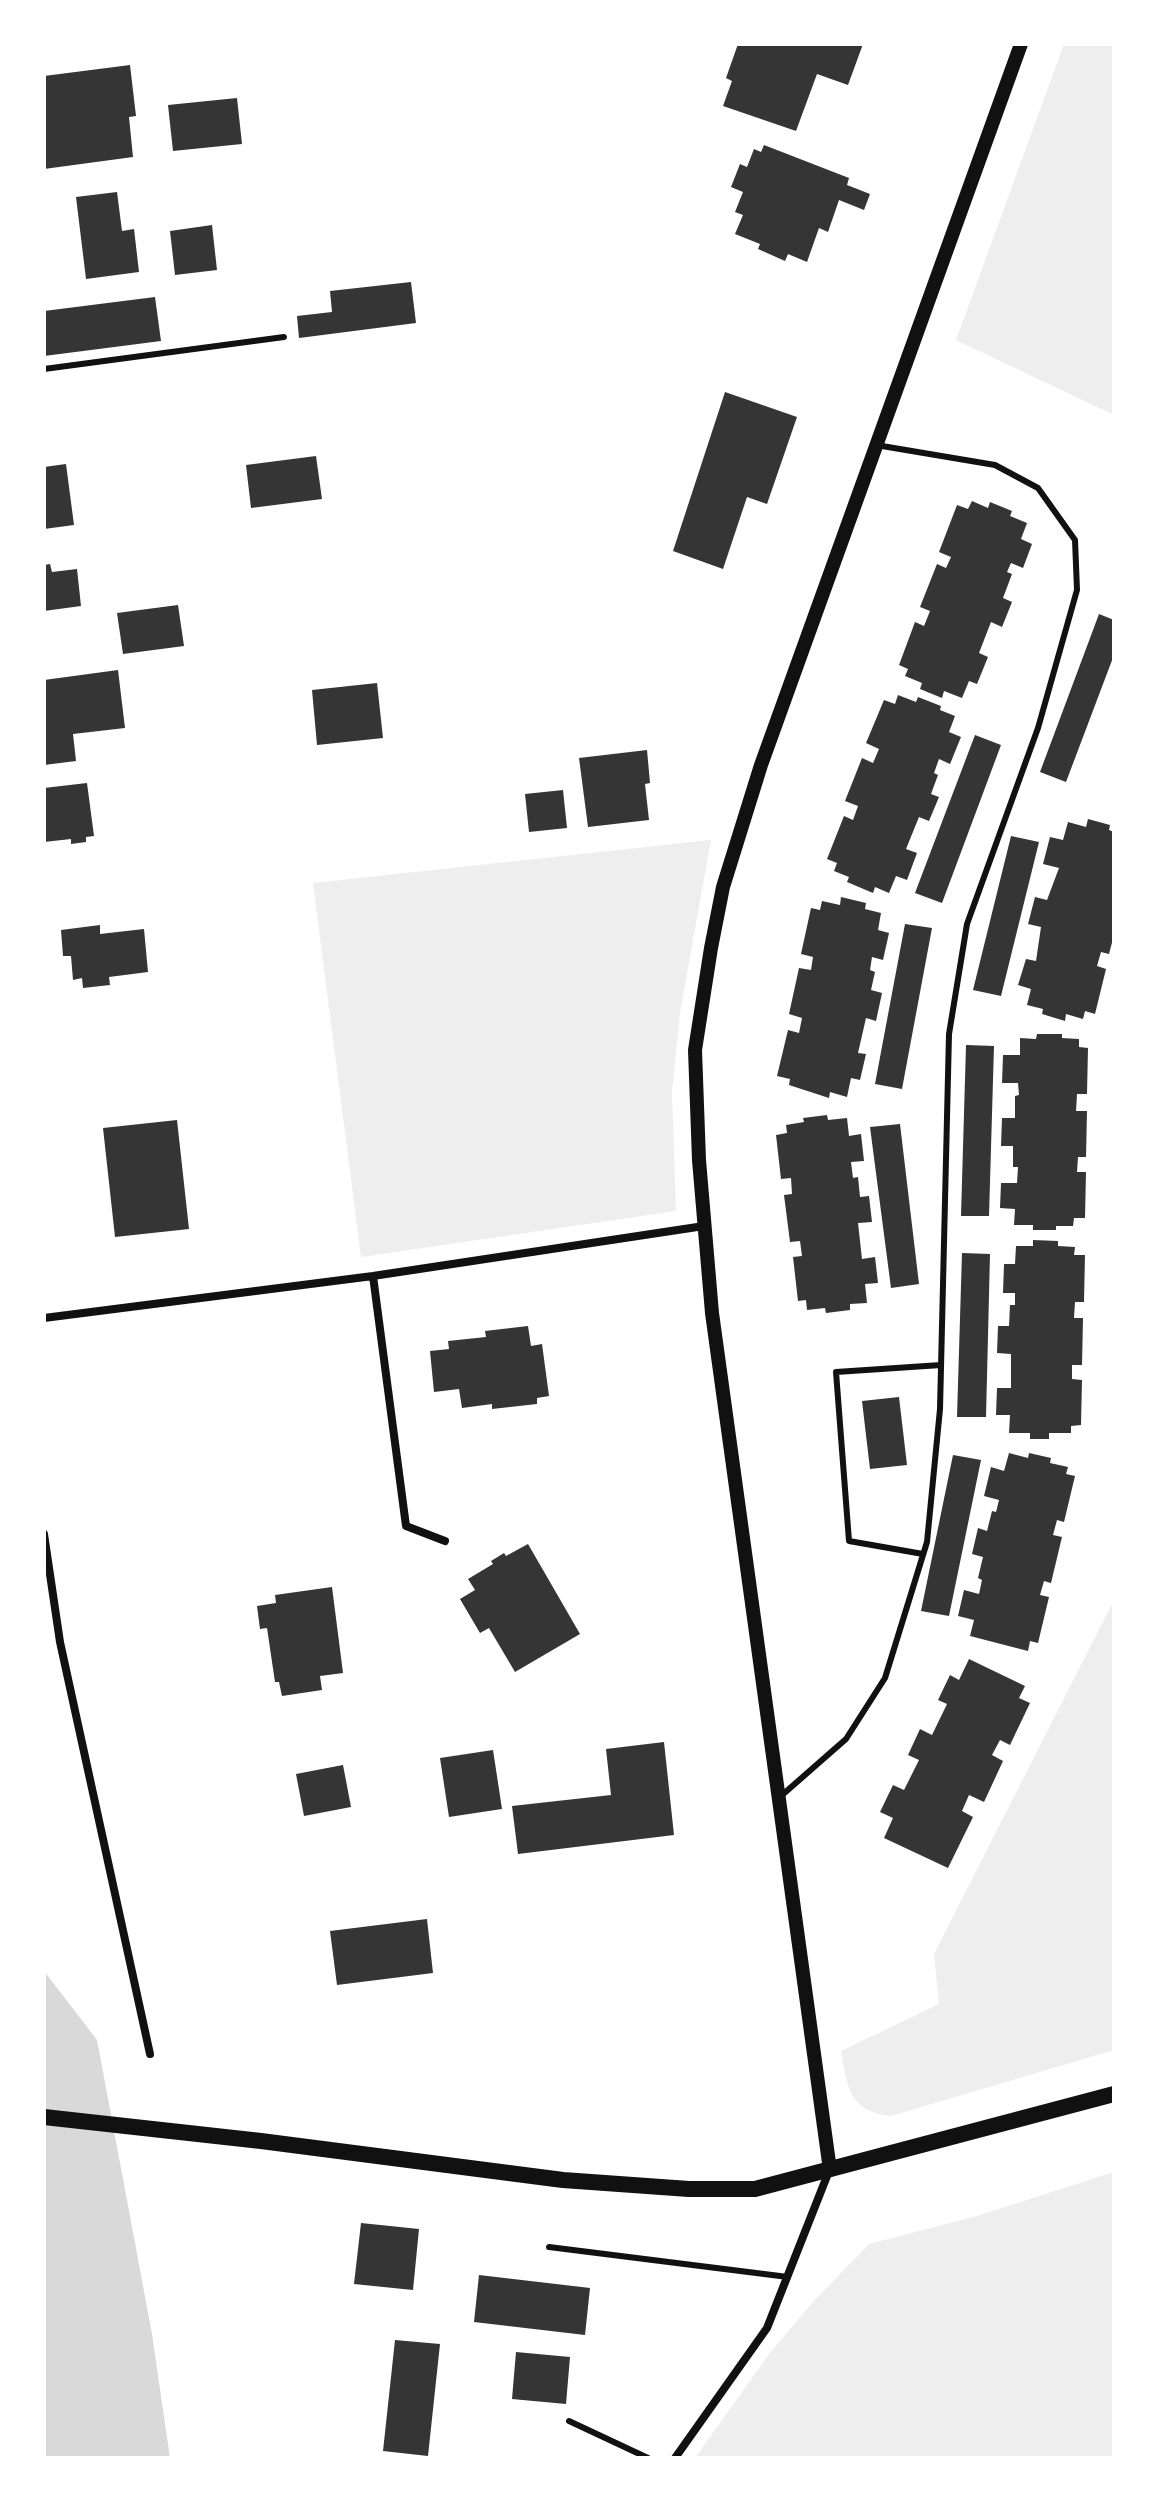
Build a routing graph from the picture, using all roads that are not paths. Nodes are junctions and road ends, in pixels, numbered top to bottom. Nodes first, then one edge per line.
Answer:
1 (1021, 44) edge
2 (284, 337) dead end
3 (44, 369) edge
4 (875, 445) junction
5 (704, 1226) junction
6 (373, 1276) junction
7 (44, 1318) edge
8 (941, 1365) junction
9 (44, 1534) edge
10 (445, 1541) dead end
11 (923, 1554) junction
12 (778, 1798) junction
13 (150, 2054) dead end
14 (1114, 2094) edge
15 (44, 2117) edge
16 (830, 2170) junction
17 (549, 2247) dead end
18 (788, 2277) junction
19 (569, 2421) dead end
20 (648, 2458) edge
21 (675, 2458) edge

1 - 4 street
2 - 3 lane
4 - 5 street
4 - 8 lane
5 - 6 street
5 - 12 street
6 - 7 street
6 - 10 street
8 - 11 lane
8 - 11 lane
9 - 13 street
11 - 12 lane
12 - 16 street
14 - 16 main road
15 - 16 main road
16 - 18 street
17 - 18 lane
18 - 21 street
19 - 20 lane

